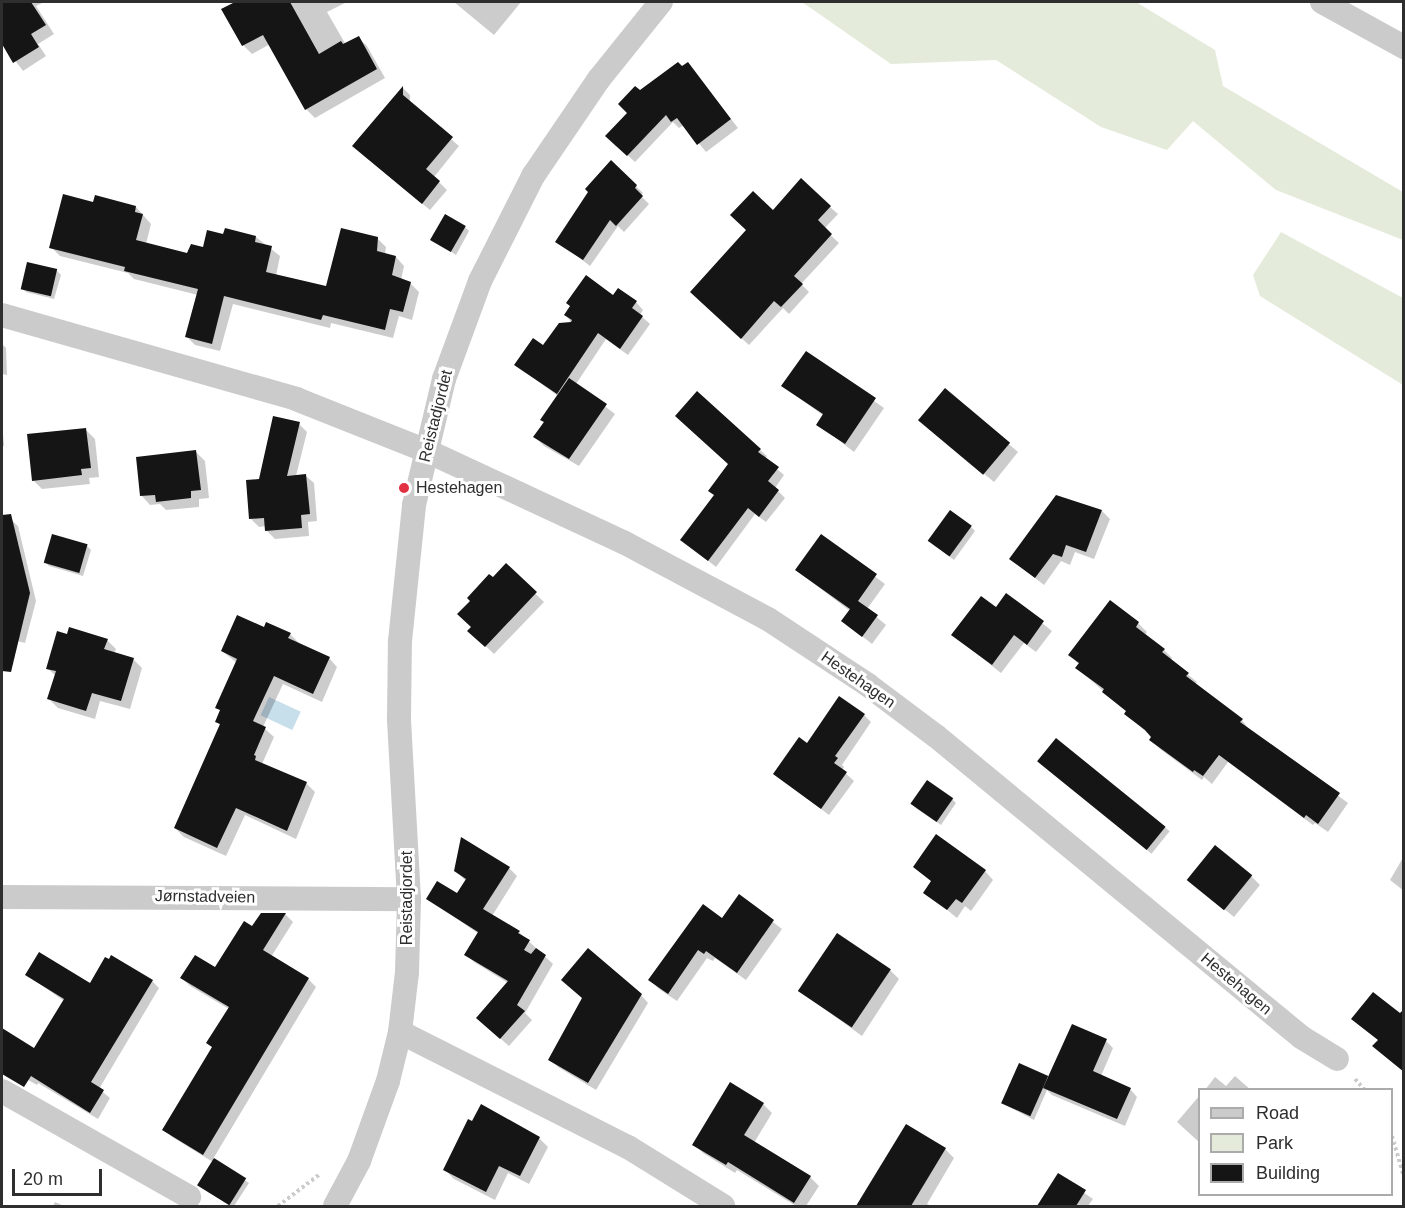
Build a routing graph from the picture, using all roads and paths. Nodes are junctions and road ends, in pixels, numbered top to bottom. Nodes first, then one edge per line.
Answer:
1 (661, 2) edge
2 (1322, 2) edge
3 (1404, 47) edge
4 (2, 315) edge
5 (427, 451) junction
6 (2, 897) edge
7 (409, 899) junction
8 (400, 1032) junction
9 (1337, 1059) dead end
10 (2, 1091) edge
11 (1393, 1139) edge
12 (1404, 1177) edge
13 (189, 1197) dead end
14 (335, 1206) edge
15 (723, 1206) edge

1 - 5 street, Reistadjordet
2 - 3 street
4 - 5 street, Hestehagen
5 - 7 street, Reistadjordet
5 - 9 street, Hestehagen
6 - 7 street, Jørnstadveien
7 - 8 street, Reistadjordet
8 - 14 street, Reistadjordet
8 - 15 street
10 - 13 street
11 - 12 path

